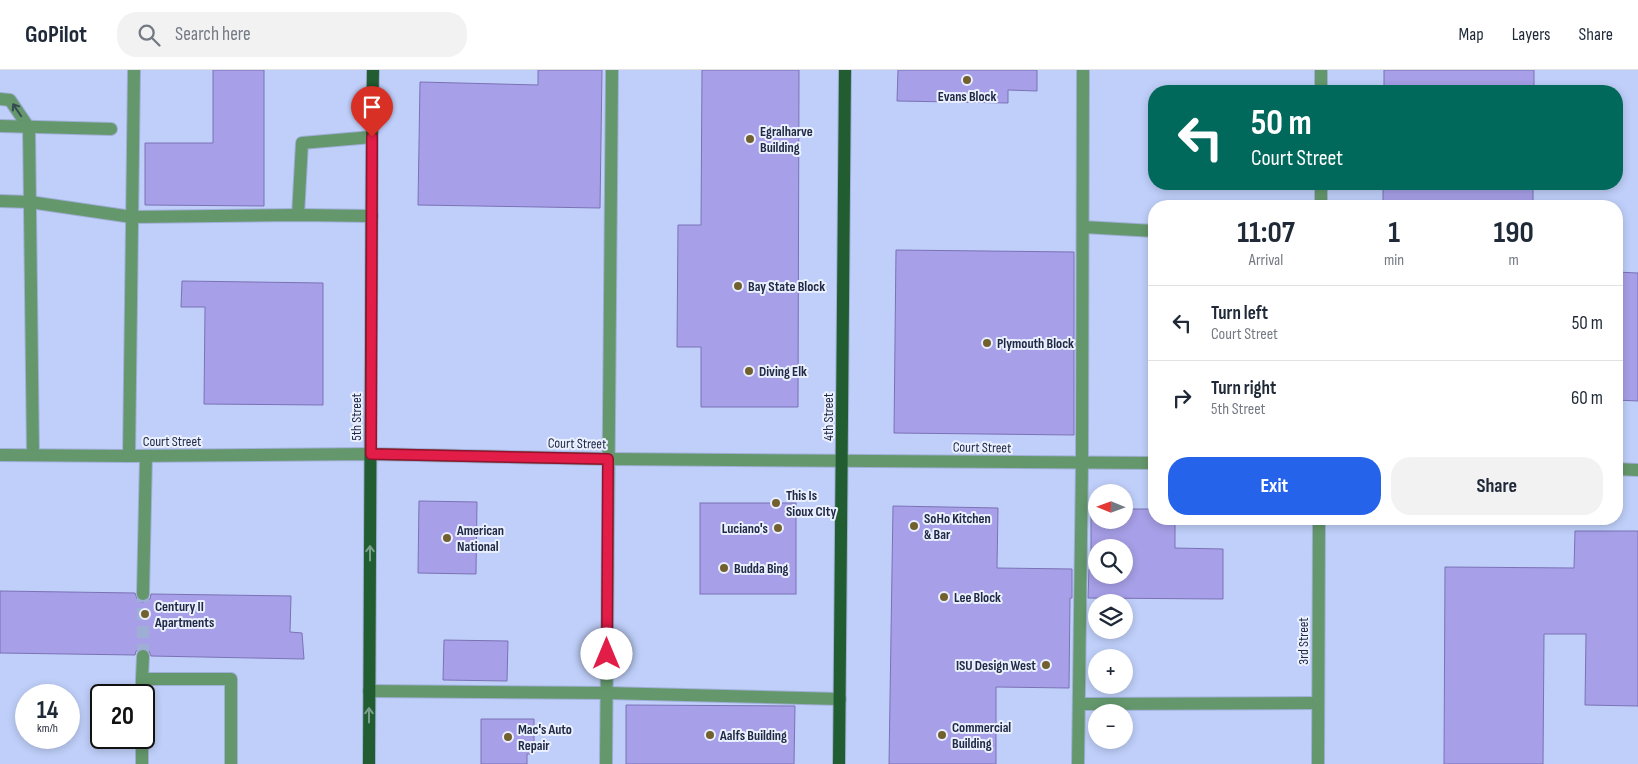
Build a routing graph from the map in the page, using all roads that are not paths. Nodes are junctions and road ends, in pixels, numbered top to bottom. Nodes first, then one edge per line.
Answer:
1 (134, 70) edge
2 (373, 70) edge
3 (612, 70) edge
4 (845, 70) edge
5 (1083, 70) edge
6 (1321, 70) edge
7 (1321, 85) edge
8 (0, 100) edge
9 (0, 126) edge
10 (29, 128) junction
11 (111, 129) dead end
12 (372, 137) junction
13 (0, 201) edge
14 (30, 202) junction
15 (298, 215) junction
16 (372, 216) junction
17 (132, 217) junction
18 (1083, 227) junction
19 (1148, 231) edge
20 (371, 454) junction
21 (0, 455) edge
22 (33, 455) junction
23 (129, 456) junction
24 (146, 456) junction
25 (608, 459) junction
26 (842, 460) junction
27 (1082, 463) junction
28 (1148, 463) edge
29 (1623, 469) edge
30 (1638, 470) edge
31 (1319, 525) edge
32 (143, 594) tunnel mouth
33 (143, 656) tunnel mouth
34 (142, 679) junction
35 (142, 684) edge
36 (370, 691) junction
37 (607, 693) junction
38 (840, 699) junction
39 (1079, 704) junction
40 (1318, 704) junction
41 (142, 749) edge
42 (142, 764) edge
43 (231, 764) edge
44 (369, 764) edge
45 (606, 764) edge
46 (839, 764) edge
47 (1078, 764) edge
48 (1318, 764) edge

1 - 17 street
2 - 12 main road, 5th Street
3 - 25 street
4 - 26 main road, 4th Street
5 - 18 street
6 - 7 street
10 -> 8 street
9 - 10 street
10 - 11 street
10 - 14 street
12 - 15 street
12 - 16 main road, 5th Street
13 - 14 street
14 - 17 street
14 - 22 street
15 - 16 street
15 - 17 street
16 - 20 main road, 5th Street
17 - 23 street
18 - 19 street
18 - 27 street
20 - 24 street, Court Street
20 - 25 street, Court Street
36 -> 20 main road, 5th Street
21 - 22 street, Court Street
22 - 23 street, Court Street
23 - 24 street, Court Street
24 - 32 street
25 - 26 street, Court Street
25 - 37 street
26 - 27 street, Court Street
26 - 38 main road, 4th Street
27 - 28 street, Court Street
27 - 39 street
29 - 30 street
31 - 40 street, 3rd Street
33 - 34 street
34 - 35 street
34 - 43 street
36 - 37 street
44 -> 36 main road, 5th Street
37 - 38 street
37 - 45 street
38 - 46 main road, 4th Street
39 - 40 street
39 - 47 street
40 - 48 street, 3rd Street
41 - 42 street

